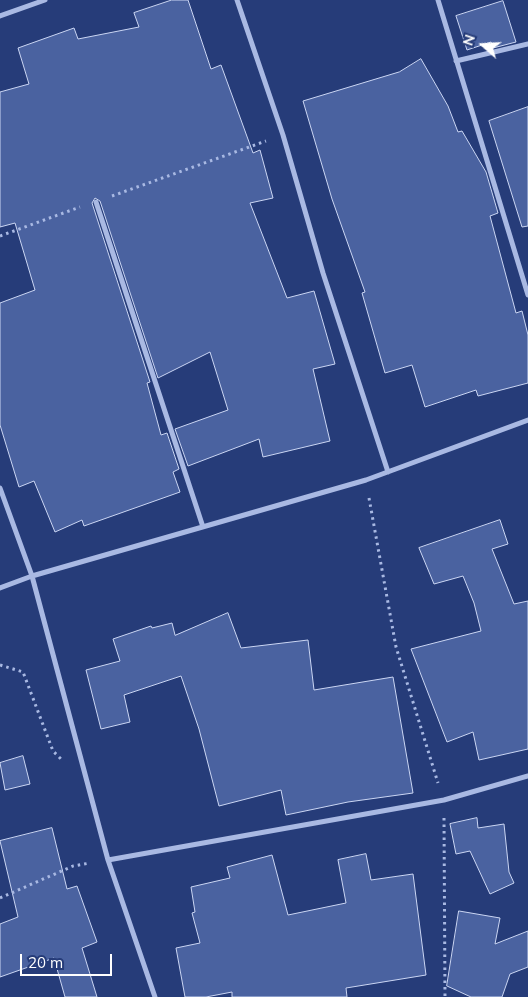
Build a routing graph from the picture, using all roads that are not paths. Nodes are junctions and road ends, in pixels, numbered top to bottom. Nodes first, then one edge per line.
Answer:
1 (45, 0) edge
2 (237, 0) edge
3 (438, 0) edge
4 (30, 2) edge
5 (0, 16) edge
6 (528, 44) edge
7 (456, 61) junction
8 (96, 202) road end
9 (528, 295) edge
10 (528, 420) edge
11 (388, 472) junction
12 (0, 488) edge
13 (204, 527) junction
14 (32, 576) junction
15 (0, 588) edge
16 (528, 776) edge
17 (108, 860) junction
18 (155, 997) edge

1 - 4 street
2 - 11 street
3 - 7 street
4 - 5 street
6 - 7 street
7 - 9 street
8 - 13 street
10 - 11 street
11 - 13 street
12 - 14 street
13 - 14 street
14 - 15 street
14 - 17 street
16 - 17 street
17 - 18 street

